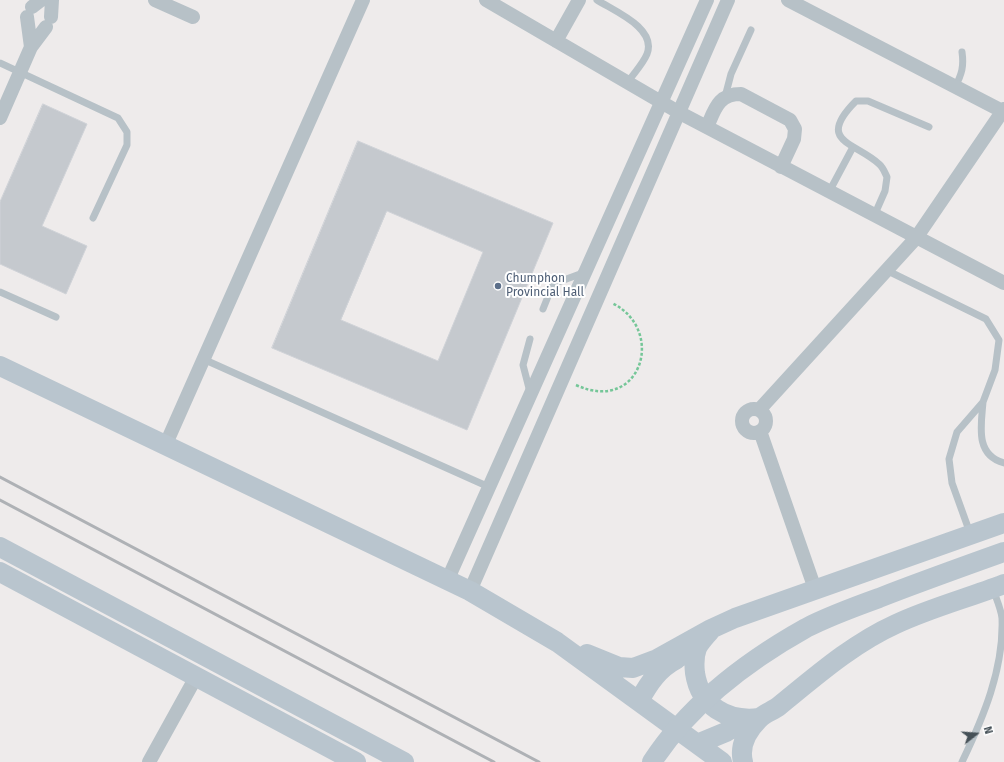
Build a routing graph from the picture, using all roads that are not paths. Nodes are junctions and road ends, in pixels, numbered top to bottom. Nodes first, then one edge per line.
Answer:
1 (52, 0) edge
2 (155, 0) edge
3 (363, 0) edge
4 (486, 0) edge
5 (579, 0) edge
6 (597, 0) edge
7 (707, 0) edge
8 (728, 0) edge
9 (788, 0) edge
10 (33, 8) edge
11 (194, 17) dead end
12 (751, 30) dead end
13 (556, 41) junction
14 (31, 47) junction
15 (962, 52) dead end
16 (0, 63) edge
17 (20, 73) junction
18 (628, 82) junction
19 (955, 86) junction
20 (725, 97) junction
21 (662, 102) junction
22 (1004, 111) edge
23 (680, 113) junction
24 (0, 118) edge
25 (707, 127) junction
26 (929, 127) dead end
27 (853, 147) junction
28 (781, 167) junction
29 (829, 192) junction
30 (874, 216) junction
31 (93, 218) dead end
32 (916, 238) junction
33 (588, 267) junction
34 (888, 270) junction
35 (609, 276) junction
36 (1004, 283) edge
37 (0, 292) edge
38 (543, 309) dead end
39 (56, 317) dead end
40 (530, 339) dead end
41 (203, 359) junction
42 (0, 366) edge
43 (531, 394) junction
44 (983, 402) junction
45 (759, 410) junction
46 (760, 431) junction
47 (165, 446) junction
48 (1004, 463) edge
49 (489, 487) junction
50 (1004, 524) edge
51 (971, 536) junction
52 (0, 547) edge
53 (1004, 552) edge
54 (0, 572) edge
55 (446, 581) junction
56 (999, 587) edge
57 (815, 588) junction
58 (470, 591) junction
59 (1003, 618) edge
60 (711, 629) junction
61 (557, 642) junction
62 (697, 648) junction
63 (196, 677) junction
64 (639, 701) junction
65 (753, 718) junction
66 (697, 744) junction
67 (149, 762) edge
68 (356, 762) edge
69 (404, 762) edge
70 (652, 762) edge
71 (722, 762) edge
72 (743, 762) edge
73 (962, 762) edge

1 - 14 street
2 - 11 street
3 - 41 street
4 - 13 street
5 - 13 street
6 - 18 lane
7 - 21 street
8 - 23 street
9 - 19 street
10 - 14 street
12 - 20 lane
13 - 18 street
14 - 17 street
15 - 19 lane
16 - 17 lane
17 - 24 street
17 - 31 lane
18 - 21 street
19 - 22 street
20 - 25 street
20 - 28 street
21 - 23 street
21 - 33 street
22 - 32 street
23 - 25 street
23 - 35 street
25 - 28 street
26 - 27 lane
27 - 29 lane
27 - 30 lane
28 - 29 street
29 - 30 street
30 - 32 street
32 - 34 street
32 - 36 street
33 - 35 street
33 - 38 lane
33 - 43 street
34 - 44 lane
34 - 45 street
35 - 58 street
37 - 39 lane
40 - 43 lane
41 - 47 street
41 - 49 lane
42 - 47 main road
43 - 49 street
44 - 48 lane
44 - 51 lane
45 - 46 street
45 - 46 street
46 - 57 street
47 - 55 main road
49 - 55 street
50 - 51 main road
51 - 57 main road
52 - 69 main road
53 - 70 main road, bridge
54 - 63 main road
55 - 58 main road
56 - 59 lane
56 - 65 main road
57 - 60 main road
58 - 61 main road
59 - 73 lane
60 - 61 main road
60 - 62 main road
61 - 64 main road
62 - 64 main road
62 - 65 main road
63 - 67 street
63 - 68 main road
64 - 66 main road
65 - 66 main road
65 - 72 main road
66 - 71 main road

